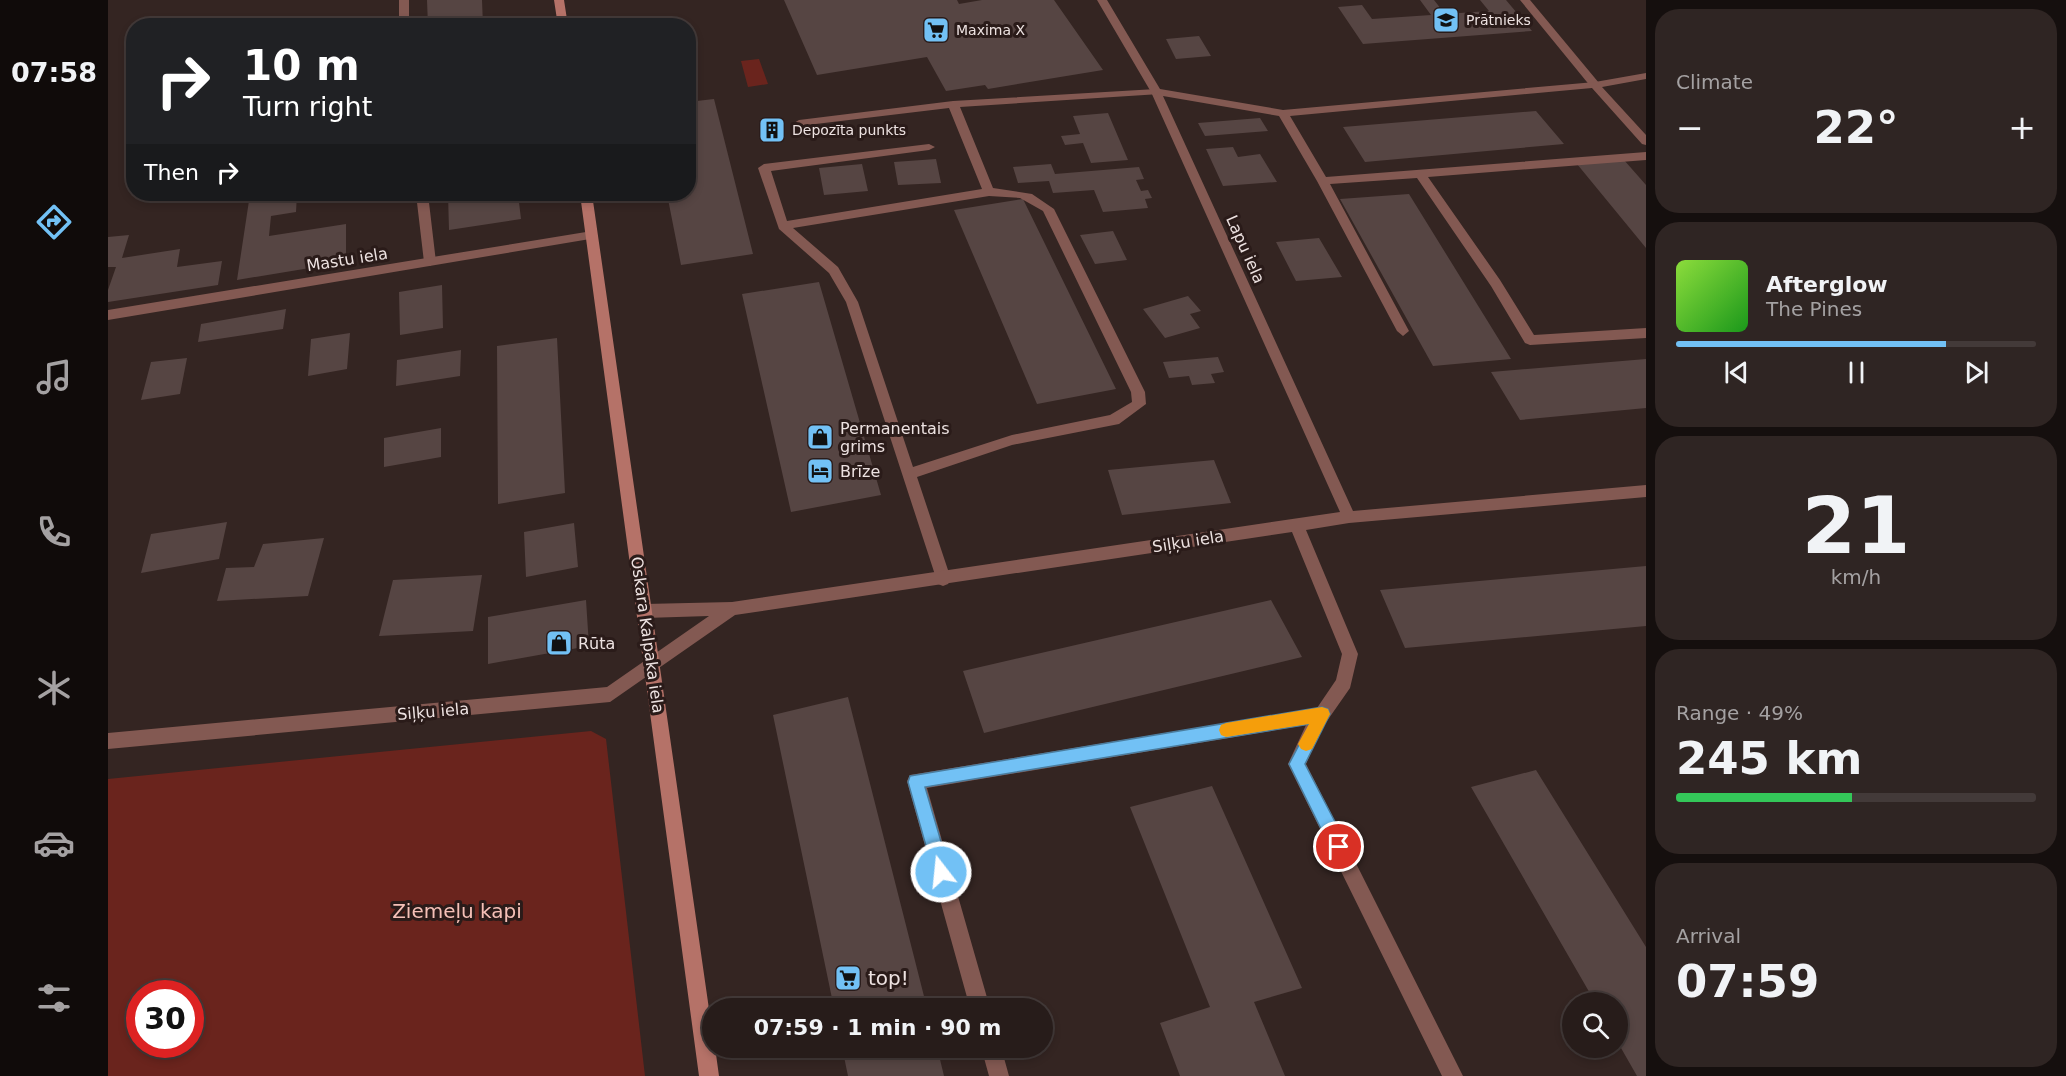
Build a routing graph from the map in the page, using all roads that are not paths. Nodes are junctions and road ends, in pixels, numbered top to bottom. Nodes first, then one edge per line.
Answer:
1 (405, 0) edge
2 (559, 0) edge
3 (1102, 0) edge
4 (1525, 0) edge
5 (404, 18) edge
6 (561, 18) edge
7 (1646, 76) edge
8 (1595, 85) junction
9 (1156, 92) junction
10 (953, 104) junction
11 (1282, 113) junction
12 (800, 123) dead end
13 (1646, 142) edge
14 (929, 147) dead end
15 (1646, 156) edge
16 (1420, 174) junction
17 (1323, 181) junction
18 (989, 192) junction
19 (423, 201) edge
20 (587, 201) edge
21 (783, 226) junction
22 (592, 235) junction
23 (430, 262) junction
24 (108, 315) edge
25 (1403, 331) dead end
26 (1646, 333) edge
27 (909, 474) junction
28 (1646, 491) edge
29 (1349, 517) junction
30 (1296, 524) junction
31 (943, 579) junction
32 (732, 609) junction
33 (645, 611) junction
34 (652, 665) junction
35 (1322, 714) junction
36 (108, 741) edge
37 (977, 998) edge
38 (994, 1058) edge
39 (709, 1076) edge
40 (999, 1076) edge
41 (1453, 1076) edge

1 - 5 street
2 - 6 main road
3 - 9 street, Lapu iela
4 - 8 street
7 - 8 street
8 - 11 street
8 - 13 street
9 - 10 street
9 - 11 street
9 - 29 street, Lapu iela
10 - 12 street
10 - 18 street
11 - 17 street
14 - 21 street
15 - 16 street
16 - 17 street
16 - 26 street
17 - 25 street
18 - 21 street
18 - 27 street
19 - 23 street
20 - 22 main road, Oskara Kalpaka iela
21 - 27 street
22 - 23 street, Mastu iela
22 - 33 main road, Oskara Kalpaka iela
23 - 24 street, Mastu iela
27 - 31 street
28 - 29 street, Siļķu iela
29 - 30 street, Siļķu iela
30 - 31 street, Siļķu iela
30 - 35 street
31 - 32 street, Siļķu iela
32 - 33 street, Siļķu iela
32 - 34 street, Siļķu iela
33 - 34 main road, Oskara Kalpaka iela
34 - 36 street, Siļķu iela
34 - 39 main road, Oskara Kalpaka iela
35 - 37 street
35 - 41 street
38 - 40 street

